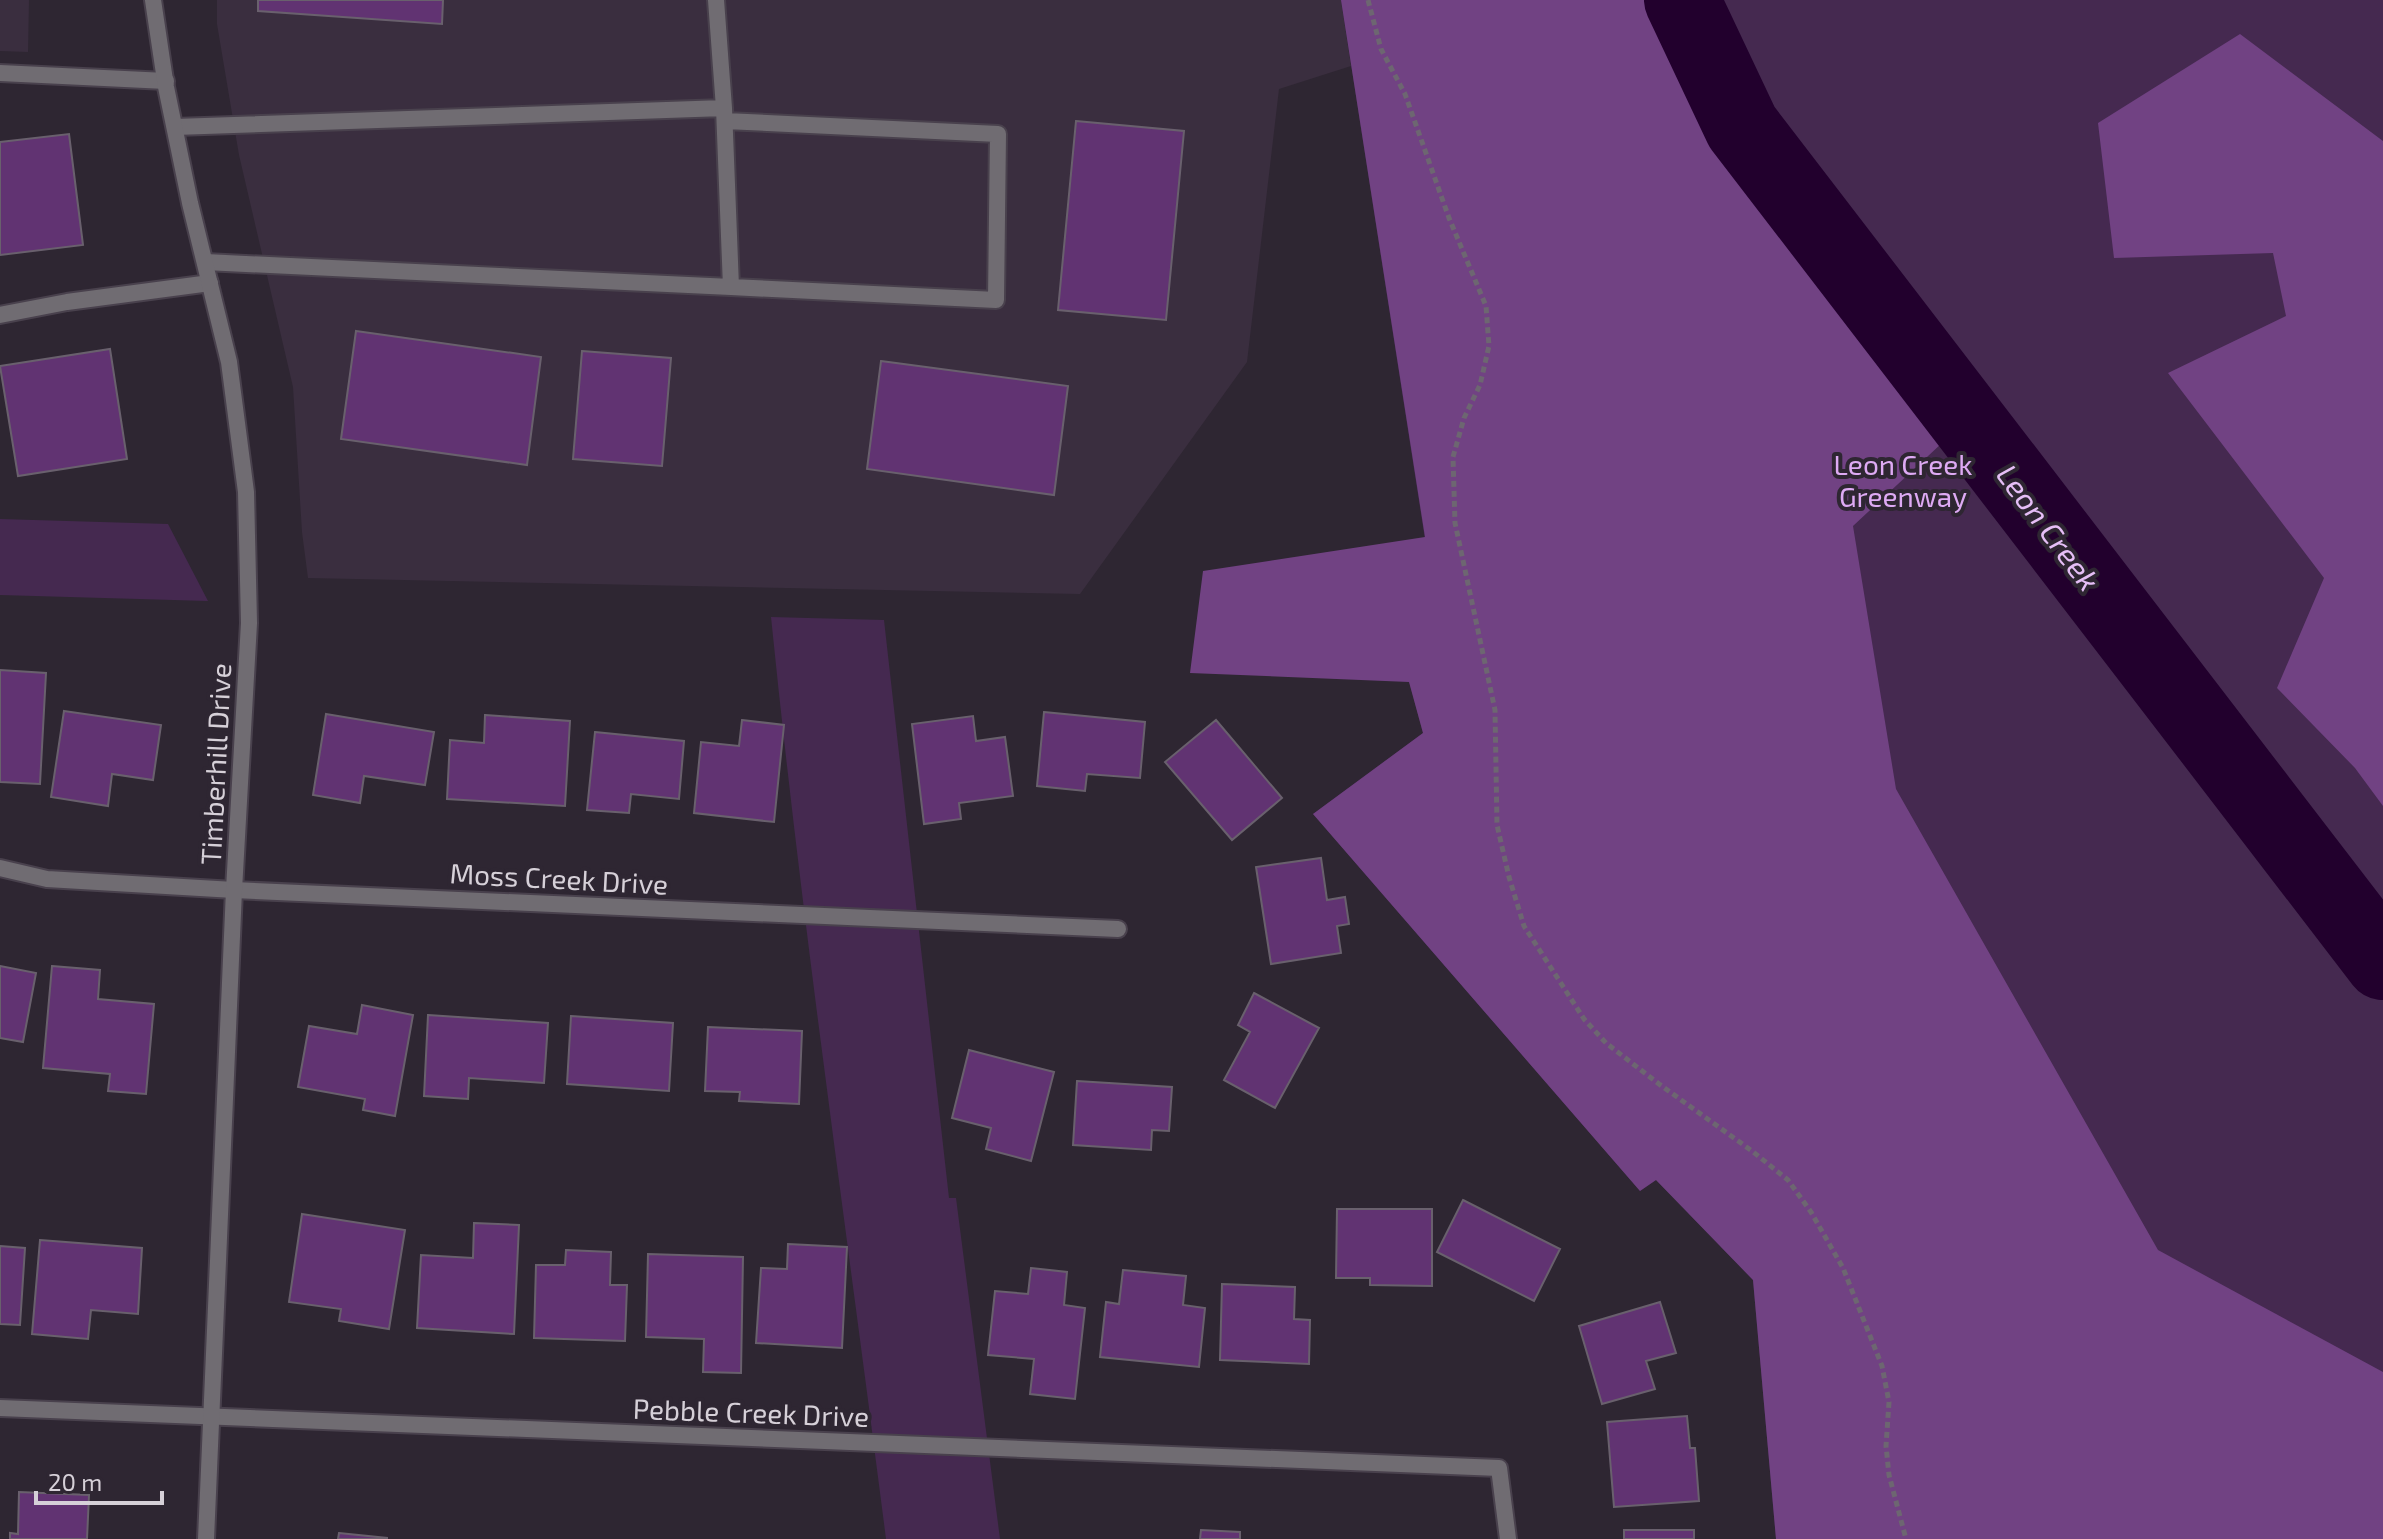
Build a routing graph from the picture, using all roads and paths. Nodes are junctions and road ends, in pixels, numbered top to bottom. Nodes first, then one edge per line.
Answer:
1 (153, 0) edge
2 (716, 0) edge
3 (1368, 0) edge
4 (0, 73) edge
5 (166, 81) junction
6 (724, 114) junction
7 (175, 127) junction
8 (205, 262) junction
9 (210, 283) junction
10 (731, 287) junction
11 (0, 315) edge
12 (0, 868) edge
13 (234, 890) junction
14 (1118, 929) dead end
15 (0, 1408) edge
16 (210, 1416) junction
17 (206, 1539) edge
18 (1508, 1539) edge
19 (1906, 1539) edge

1 - 5 street, Timberhill Drive
2 - 6 street
3 - 19 path
4 - 5 street
5 - 7 street, Timberhill Drive
6 - 7 street
6 - 10 street
6 - 10 street
7 - 8 street, Timberhill Drive
8 - 9 street, Timberhill Drive
8 - 10 street
9 - 11 street
9 - 13 street, Timberhill Drive
12 - 13 street, Moss Creek Drive
13 - 14 street, Moss Creek Drive
13 - 16 street, Timberhill Drive
15 - 16 street, Pebble Creek Drive
16 - 17 street, Timberhill Drive
16 - 18 street, Pebble Creek Drive

